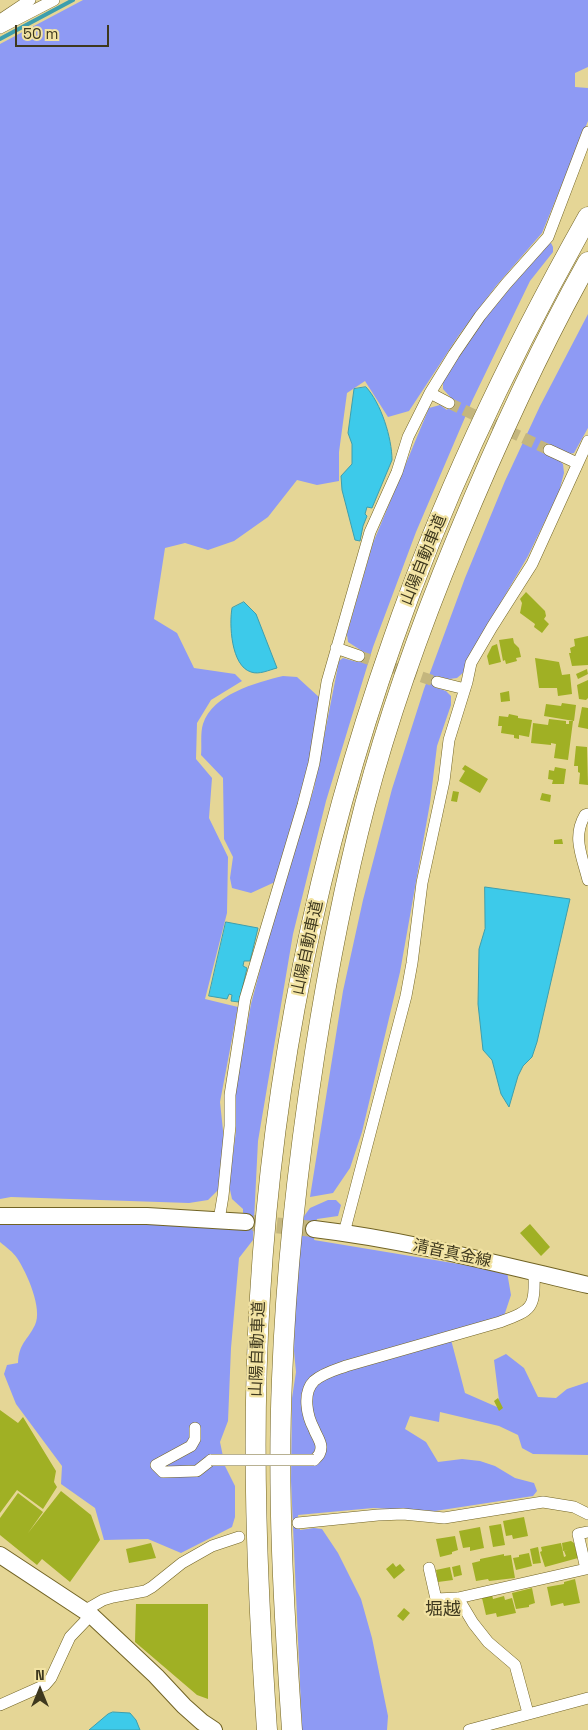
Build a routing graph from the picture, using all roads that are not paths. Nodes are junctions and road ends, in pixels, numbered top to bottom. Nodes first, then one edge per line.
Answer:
1 (30, 0) edge
2 (54, 0) edge
3 (0, 20) edge
4 (0, 28) edge
5 (588, 132) edge
6 (588, 217) edge
7 (588, 262) edge
8 (430, 393) junction
9 (449, 403) tunnel mouth
10 (588, 441) edge
11 (549, 450) tunnel mouth
12 (577, 463) junction
13 (336, 648) junction
14 (359, 656) tunnel mouth
15 (437, 682) tunnel mouth
16 (465, 689) junction
17 (588, 814) edge
18 (588, 880) edge
19 (0, 1216) edge
20 (219, 1220) junction
21 (246, 1222) tunnel mouth
22 (314, 1229) tunnel mouth
23 (344, 1233) junction
24 (534, 1272) junction
25 (588, 1285) edge
26 (195, 1428) dead end
27 (588, 1514) edge
28 (298, 1523) dead end
29 (588, 1532) edge
30 (239, 1537) dead end
31 (0, 1555) edge
32 (429, 1568) dead end
33 (458, 1598) junction
34 (88, 1613) junction
35 (588, 1698) edge
36 (0, 1705) edge
37 (528, 1713) junction
38 (267, 1728) edge
39 (214, 1730) edge
40 (292, 1730) edge
41 (469, 1730) edge

1 - 3 street
2 - 4 street
5 - 8 street
6 - 38 highway, 山陽自動車道
7 - 40 highway, 山陽自動車道
8 - 9 street
8 - 13 street
10 - 12 street
11 - 12 street
12 - 16 street
13 - 14 street
13 - 20 street
15 - 16 street
16 - 23 street
17 - 18 street
19 - 20 main road
20 - 21 main road
22 - 23 main road, 清音真金線
23 - 24 main road, 清音真金線
24 - 25 main road, 清音真金線
24 - 26 street, bridge
27 - 28 street
29 - 33 street
30 - 34 street
31 - 34 main road
32 - 33 street
33 - 37 street
34 - 36 street
34 - 39 main road
35 - 37 street
37 - 41 street

